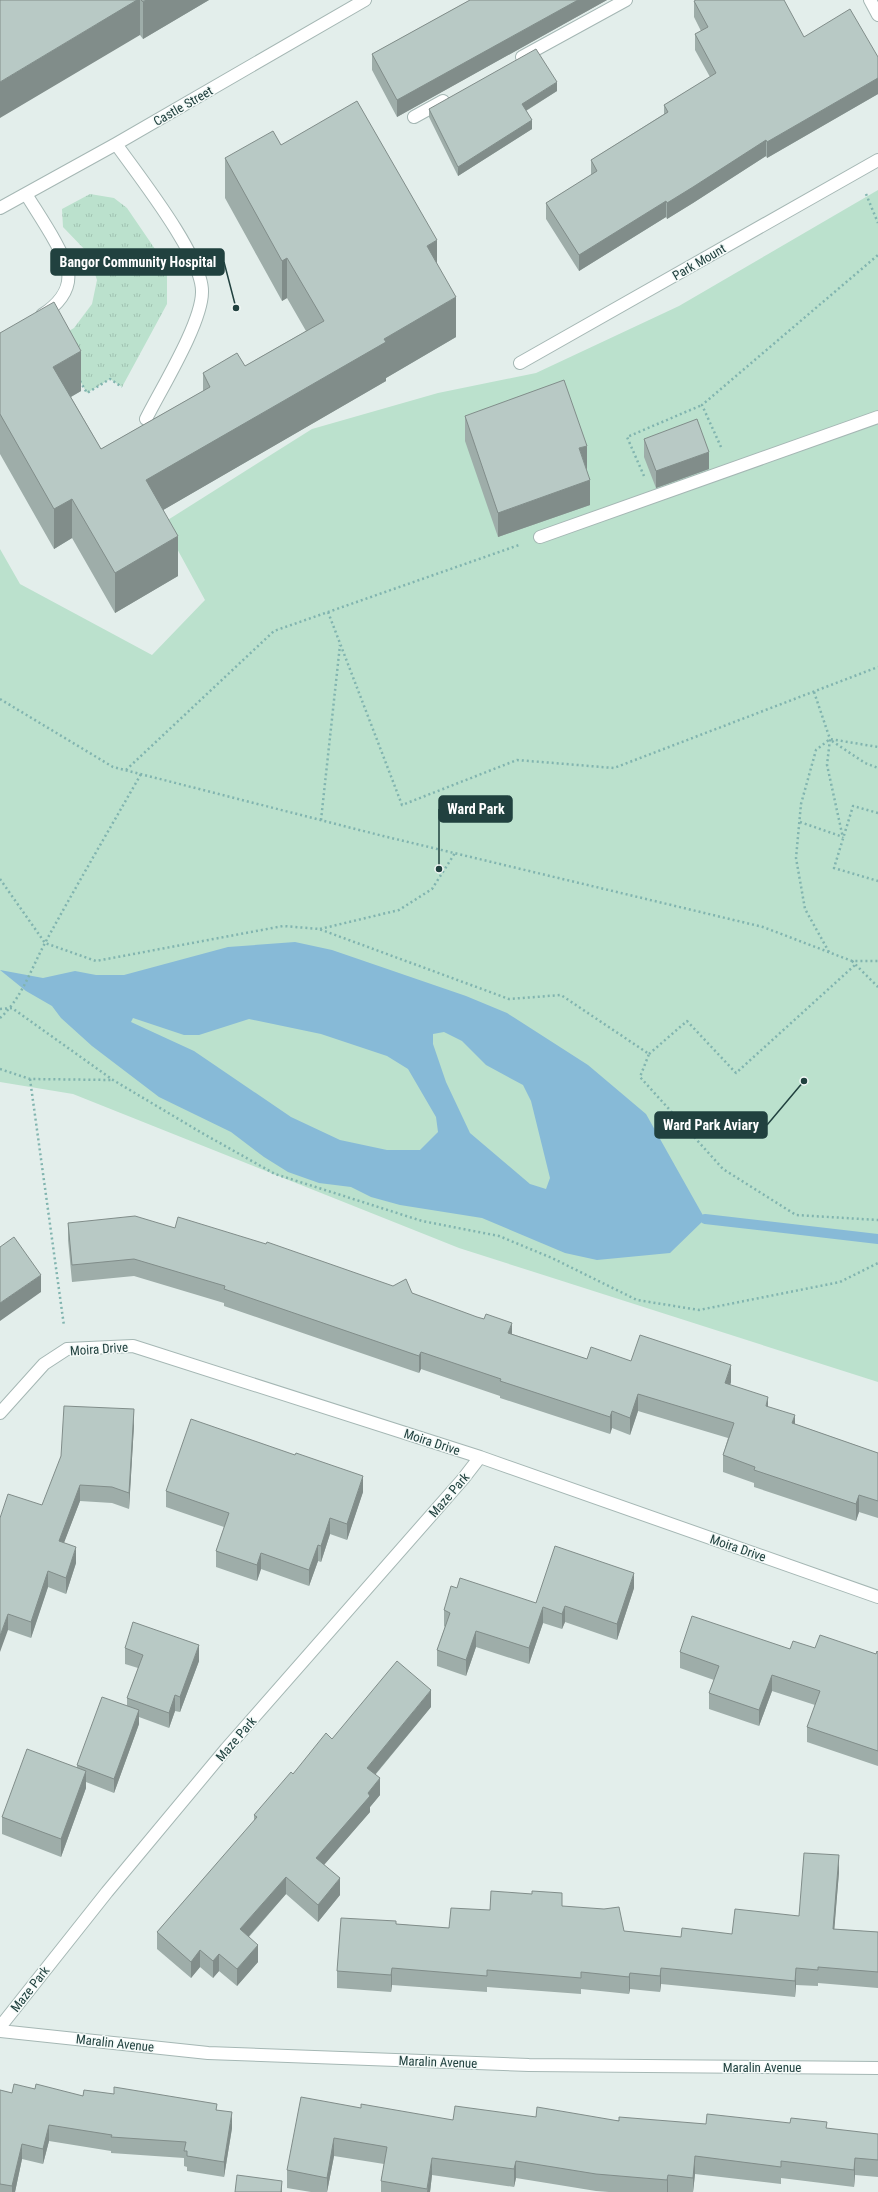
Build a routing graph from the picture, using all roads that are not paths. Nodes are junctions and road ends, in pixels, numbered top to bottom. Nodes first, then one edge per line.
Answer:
1 (363, 0) edge
2 (626, 0) edge
3 (870, 0) edge
4 (878, 15) edge
5 (510, 64) edge
6 (455, 94) edge
7 (414, 117) dead end
8 (116, 144) junction
9 (878, 160) edge
10 (26, 194) junction
11 (0, 208) edge
12 (30, 321) edge
13 (520, 363) dead end
14 (878, 417) edge
15 (146, 419) dead end
16 (540, 537) road end
17 (0, 1413) edge
18 (480, 1457) junction
19 (878, 1597) edge
20 (0, 2027) edge
21 (0, 2031) edge
22 (878, 2068) edge

1 - 8 street, Castle Street
2 - 5 street
3 - 4 street
6 - 7 street
8 - 10 street, Castle Street
8 - 15 street
9 - 13 street, Park Mount
10 - 11 street, Castle Street
10 - 12 street
14 - 16 street
17 - 18 street, Moira Drive
18 - 19 street, Moira Drive
18 - 20 street, Maze Park
21 - 22 street, Maralin Avenue

